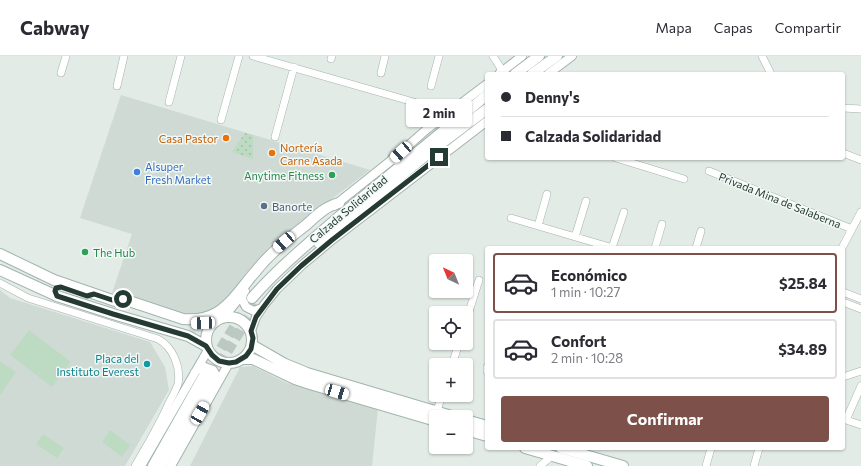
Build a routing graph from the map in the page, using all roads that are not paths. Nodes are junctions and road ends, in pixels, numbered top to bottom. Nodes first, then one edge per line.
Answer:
1 (66, 56) edge
2 (124, 56) edge
3 (181, 56) edge
4 (239, 56) edge
5 (253, 56) edge
6 (385, 56) edge
7 (439, 56) edge
8 (492, 56) edge
9 (522, 56) edge
10 (539, 56) edge
11 (557, 56) edge
12 (572, 56) edge
13 (762, 56) edge
14 (294, 67) junction
15 (500, 72) edge
16 (501, 72) edge
17 (518, 72) edge
18 (536, 72) edge
19 (551, 72) edge
20 (770, 72) edge
21 (61, 73) dead end
22 (381, 73) dead end
23 (117, 86) dead end
24 (431, 86) dead end
25 (485, 90) edge
26 (169, 102) dead end
27 (420, 104) junction
28 (845, 108) edge
29 (861, 109) edge
30 (452, 110) junction
31 (485, 111) edge
32 (221, 120) dead end
33 (485, 123) edge
34 (427, 129) junction
35 (275, 138) dead end
36 (845, 154) edge
37 (410, 157) junction
38 (393, 159) junction
39 (623, 160) edge
40 (861, 160) edge
41 (709, 171) dead end
42 (684, 178) dead end
43 (547, 194) dead end
44 (586, 201) dead end
45 (339, 203) junction
46 (624, 212) dead end
47 (861, 212) edge
48 (511, 218) dead end
49 (662, 224) dead end
50 (538, 226) junction
51 (852, 229) junction
52 (701, 231) dead end
53 (575, 237) junction
54 (606, 246) edge
55 (614, 246) edge
56 (656, 246) edge
57 (697, 246) edge
58 (843, 246) edge
59 (0, 254) edge
60 (0, 270) edge
61 (479, 280) dead end
62 (0, 283) edge
63 (845, 293) edge
64 (94, 294) junction
65 (57, 296) junction
66 (861, 299) edge
67 (112, 300) junction
68 (254, 301) junction
69 (845, 303) edge
70 (471, 306) edge
71 (861, 309) edge
72 (220, 318) junction
73 (251, 331) junction
74 (252, 345) junction
75 (207, 348) junction
76 (242, 359) junction
77 (229, 363) junction
78 (861, 371) edge
79 (192, 376) junction
80 (845, 376) edge
81 (861, 386) edge
82 (215, 387) junction
83 (429, 416) edge
84 (429, 416) edge
85 (473, 422) edge
86 (485, 425) edge
87 (861, 425) edge
88 (473, 432) edge
89 (485, 435) edge
90 (532, 450) edge
91 (568, 450) edge
92 (710, 450) edge
93 (758, 450) edge
94 (552, 456) junction
95 (617, 465) edge
96 (135, 466) edge
97 (141, 466) edge
98 (153, 466) edge
99 (161, 466) edge
100 (171, 466) edge
101 (540, 466) edge
102 (587, 466) edge
103 (706, 466) edge
104 (754, 466) edge

1 - 21 street
2 - 23 street
3 - 26 street
4 - 32 street
5 - 14 street
6 - 22 street
7 - 24 street
8 - 15 street
9 - 16 street
10 - 17 main road
11 - 18 main road
12 - 19 street
13 - 20 street
14 - 27 street
14 - 35 street
25 - 30 street, Calzada Solidaridad
25 - 37 main road, Calzada Solidaridad
27 - 30 street
27 - 34 street
28 - 29 street
30 - 34 street, Calzada Solidaridad
31 - 68 main road, Calzada Solidaridad
33 - 68 street, Calzada Solidaridad
34 - 38 street, Calzada Solidaridad
36 - 40 street
37 - 38 main road
37 - 68 main road, Calzada Solidaridad
38 - 45 street, Calzada Solidaridad
39 - 42 street
41 - 51 street, Privada Mina de Salaberna
43 - 50 street
44 - 53 street
45 - 67 main road
45 - 68 street, Calzada Solidaridad
46 - 55 street
47 - 51 street
48 - 50 street
49 - 56 street
50 - 53 street
51 - 58 street
52 - 57 street
53 - 54 street
59 - 64 main road
60 - 65 main road
61 - 70 street
62 - 96 street
63 - 66 street
64 - 65 street
64 - 67 main road
65 - 75 main road
67 - 72 main road
68 - 72 street, Calzada Solidaridad
68 - 73 street, Calzada Solidaridad
69 - 71 street
72 - 73 main road
72 - 75 main road
73 - 74 main road
74 - 76 main road
74 - 83 main road
75 - 77 main road
75 - 79 street
76 - 77 main road
76 - 84 main road
77 - 82 street
78 - 80 street
79 - 82 street
79 - 97 street
81 - 87 street
82 - 100 street
85 - 86 main road
88 - 89 main road
90 - 94 main road
91 - 95 main road
92 - 103 street
93 - 104 street
94 - 101 street
94 - 102 main road
98 - 99 main road

